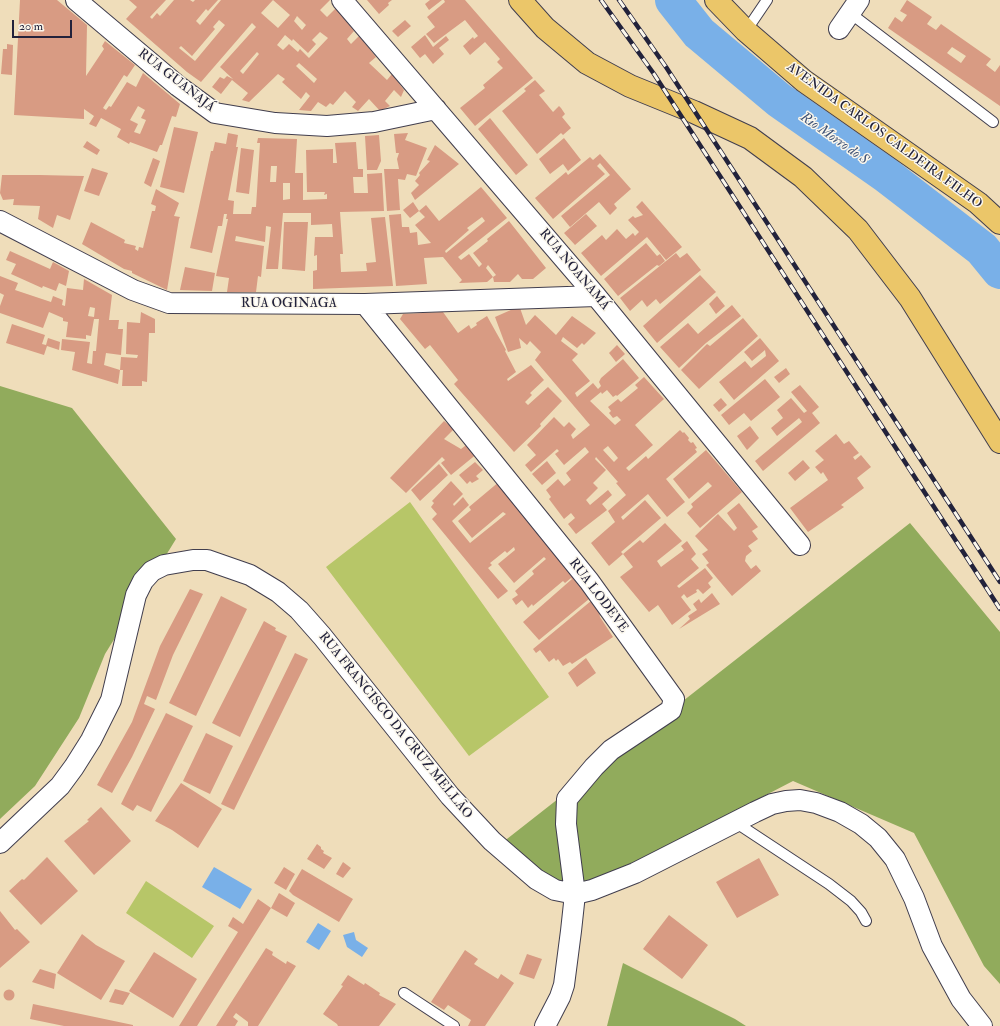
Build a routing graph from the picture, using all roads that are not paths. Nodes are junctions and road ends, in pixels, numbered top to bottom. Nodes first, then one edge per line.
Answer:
1 (76, 0) edge
2 (342, 0) edge
3 (520, 0) edge
4 (716, 0) edge
5 (767, 0) edge
6 (849, 14) edge
7 (746, 31) junction
8 (436, 109) junction
9 (993, 122) dead end
10 (0, 221) edge
11 (1000, 223) edge
12 (596, 296) junction
13 (366, 304) junction
14 (1000, 442) edge
15 (800, 545) dead end
16 (735, 822) junction
17 (0, 843) edge
18 (575, 894) junction
19 (866, 922) dead end
20 (404, 993) dead end
21 (454, 1026) edge
22 (544, 1026) edge
23 (982, 1026) edge

1 - 8 street, RUA GUANAJÁ
2 - 8 street, RUA NOANAMÁ
3 - 14 main road
4 - 7 main road, AVENIDA CARLOS CALDEIRA FILHO
5 - 7 lane
6 - 9 lane
7 - 11 main road, AVENIDA CARLOS CALDEIRA FILHO
8 - 12 street, RUA NOANAMÁ
10 - 13 street, RUA OGINAGA
12 - 13 street, RUA OGINAGA
12 - 15 street, RUA NOANAMÁ
13 - 18 street, RUA LODEVE
16 - 18 street, RUA FRANCISCO DA CRUZ MELLÃO
16 - 19 lane
16 - 23 street, RUA FRANCISCO DA CRUZ MELLÃO
17 - 18 street, RUA FRANCISCO DA CRUZ MELLÃO
18 - 22 street
20 - 21 lane

